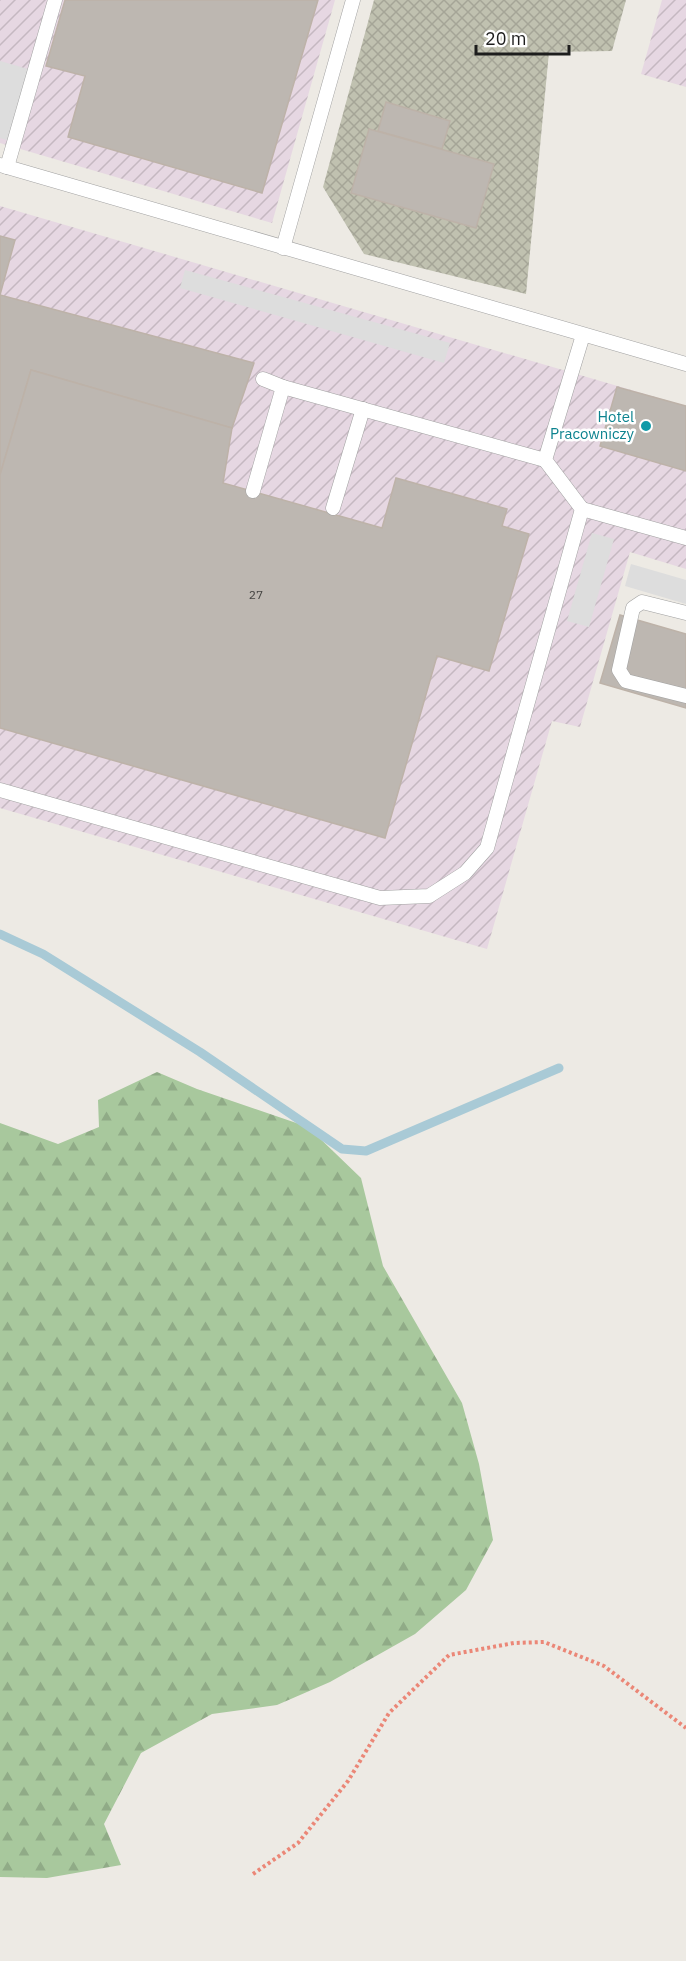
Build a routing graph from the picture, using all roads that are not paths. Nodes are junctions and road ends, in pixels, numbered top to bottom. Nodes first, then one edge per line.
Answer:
1 (55, 0) edge
2 (353, 0) edge
3 (4, 166) edge
4 (284, 248) junction
5 (583, 335) junction
6 (686, 364) edge
7 (263, 379) dead end
8 (283, 387) junction
9 (363, 409) junction
10 (545, 460) junction
11 (253, 491) dead end
12 (333, 508) dead end
13 (582, 509) junction
14 (686, 537) edge
15 (686, 613) edge
16 (686, 696) edge
17 (0, 790) edge

1 - 3 lane
2 - 4 lane
3 - 4 lane
4 - 5 lane
5 - 6 lane
5 - 10 lane
7 - 8 lane
8 - 9 lane
8 - 11 lane
9 - 10 lane
9 - 12 lane
10 - 13 lane
13 - 14 lane
13 - 17 lane
15 - 16 lane

